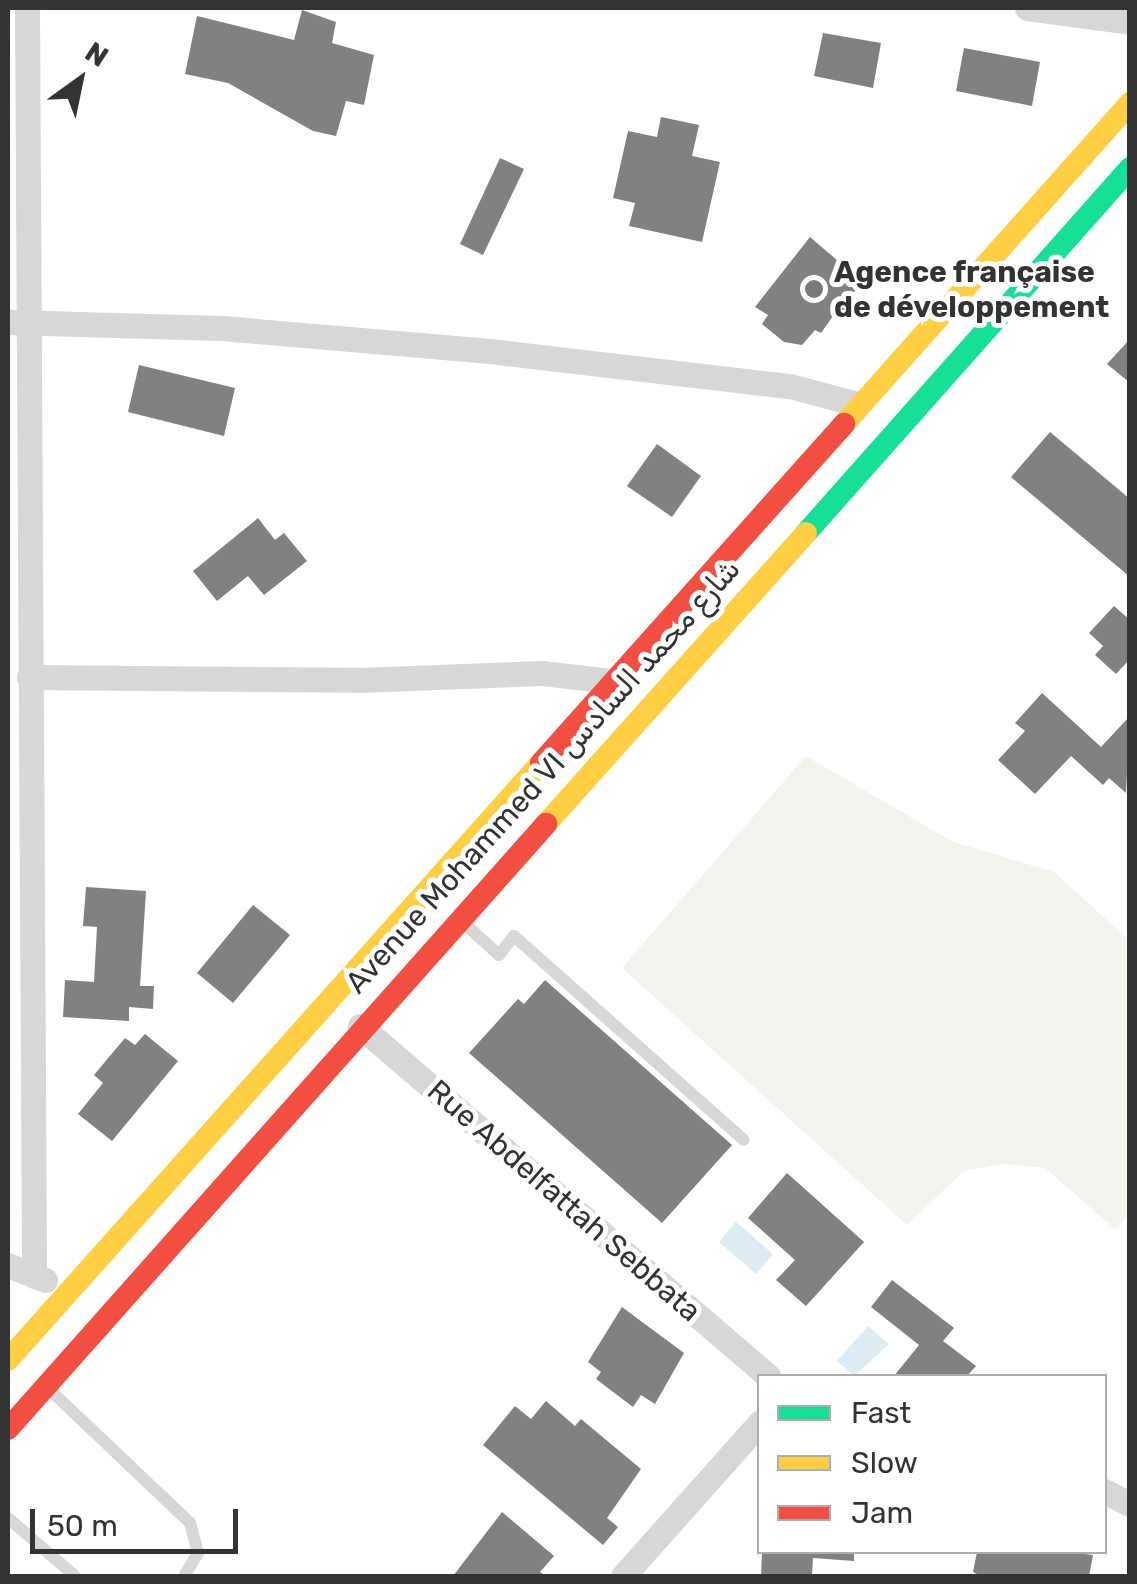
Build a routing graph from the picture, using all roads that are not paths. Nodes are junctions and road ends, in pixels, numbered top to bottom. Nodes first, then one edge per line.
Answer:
1 (27, 8) edge
2 (1026, 8) edge
3 (1130, 22) edge
4 (1130, 103) edge
5 (1130, 168) edge
6 (1109, 191) junction
7 (1130, 210) edge
8 (20, 321) edge
9 (857, 404) junction
10 (29, 678) junction
11 (610, 681) junction
12 (457, 916) junction
13 (360, 1026) junction
14 (744, 1140) dead end
15 (8, 1266) edge
16 (34, 1276) junction
17 (68, 1291) junction
18 (8, 1360) edge
19 (766, 1374) edge
20 (46, 1386) junction
21 (757, 1425) edge
22 (8, 1429) edge
23 (1107, 1492) edge
24 (1130, 1504) edge
25 (8, 1518) edge
26 (75, 1576) edge
27 (184, 1576) edge
28 (624, 1576) edge

1 - 8 street
2 - 3 street
4 - 9 main road, Avenue Mohammed VI شارع محمد السادس
5 - 6 main road, Avenue Mohammed VI شارع محمد السادس
6 - 7 street
6 - 12 main road, Avenue Mohammed VI شارع محمد السادس
8 - 9 street
8 - 10 street
9 - 11 main road, Avenue Mohammed VI شارع محمد السادس
10 - 11 street
10 - 16 street
11 - 17 main road, Avenue Mohammed VI شارع محمد السادس
12 - 13 main road, Avenue Mohammed VI شارع محمد السادس
12 - 14 lane
13 - 19 street, Rue Abdelfattah Sebbata
13 - 20 main road, Avenue Mohammed VI شارع محمد السادس
15 - 16 street
16 - 17 street
17 - 18 main road, Avenue Mohammed VI شارع محمد السادس
20 - 22 main road, Avenue Mohammed VI شارع محمد السادس
20 - 27 lane
21 - 28 street
23 - 24 street
25 - 26 lane

